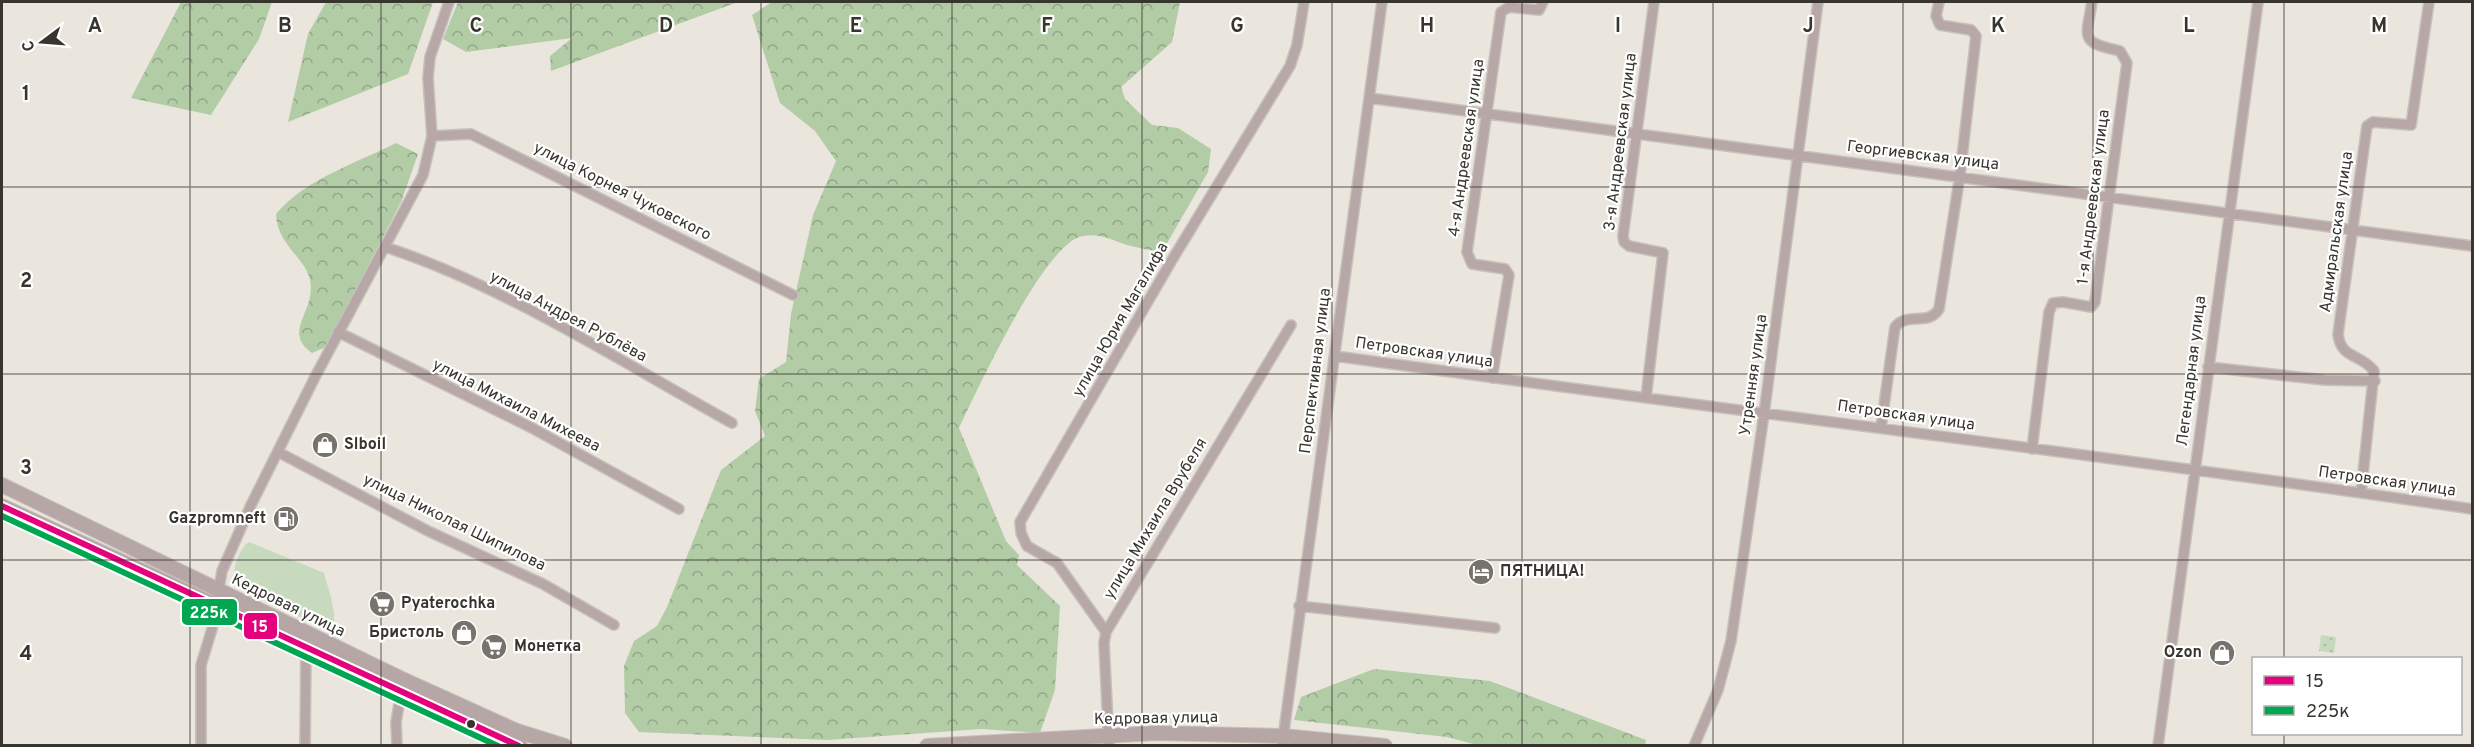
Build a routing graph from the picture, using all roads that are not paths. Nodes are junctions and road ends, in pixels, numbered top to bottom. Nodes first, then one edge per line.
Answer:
1 (449, 2) edge
2 (1304, 2) edge
3 (1382, 2) edge
4 (1543, 2) edge
5 (1654, 2) edge
6 (1818, 2) edge
7 (1939, 2) edge
8 (2092, 2) edge
9 (2259, 2) edge
10 (2430, 2) edge
11 (1369, 98) junction
12 (1486, 115) junction
13 (1637, 135) junction
14 (432, 136) junction
15 (1798, 155) junction
16 (1960, 175) junction
17 (2108, 197) junction
18 (2228, 212) junction
19 (2354, 230) junction
20 (2472, 246) edge
21 (385, 247) junction
22 (793, 295) dead end
23 (1292, 325) dead end
24 (338, 332) junction
25 (1335, 356) junction
26 (2208, 366) junction
27 (1491, 378) junction
28 (2375, 381) junction
29 (1646, 398) junction
30 (1764, 414) junction
31 (732, 423) dead end
32 (1881, 427) junction
33 (2032, 449) junction
34 (278, 452) junction
35 (2194, 471) junction
36 (2, 485) edge
37 (2361, 493) junction
38 (2, 506) edge
39 (679, 509) dead end
40 (2472, 509) edge
41 (217, 589) junction
42 (215, 604) junction
43 (1299, 606) junction
44 (615, 625) dead end
45 (1495, 628) dead end
46 (1106, 632) junction
47 (306, 647) junction
48 (401, 692) junction
49 (1109, 740) edge
50 (499, 741) edge
51 (1283, 741) edge
52 (1069, 742) edge
53 (1323, 743) edge
54 (201, 746) edge
55 (305, 746) edge
56 (397, 746) edge
57 (520, 746) edge
58 (565, 746) edge
59 (927, 746) edge
60 (1385, 746) edge
61 (1694, 746) edge
62 (2158, 746) edge

1 - 14 street
2 - 46 street, улица Юрия Магалифа
3 - 11 street, Перспективная улица
4 - 12 street, 4-я Андреевская улица
5 - 13 street, 3-я Андреевская улица
6 - 15 street, Утренняя улица
7 - 16 street
8 - 17 street, 1-я Андреевская улица
9 - 18 street, Легендарная улица
10 - 19 street, Адмиральская улица
11 - 12 street, Георгиевская улица
11 - 25 street, Перспективная улица
12 - 13 street, Георгиевская улица
12 - 27 street, 4-я Андреевская улица
13 - 15 street, Георгиевская улица
13 - 29 street, 3-я Андреевская улица
14 - 21 street
14 - 22 street, улица Корнея Чуковского
15 - 16 street, Георгиевская улица
15 - 30 street, Утренняя улица
16 - 17 street, Георгиевская улица
16 - 32 street
17 - 18 street, Георгиевская улица
17 - 33 street, 1-я Андреевская улица
18 - 19 street, Георгиевская улица
18 - 26 street, Легендарная улица
19 - 20 street, Георгиевская улица
19 - 28 street, Адмиральская улица
21 - 24 street
21 - 31 street, улица Андрея Рублёва
23 - 46 street, улица Михаила Врубеля
24 - 34 street
24 - 39 street, улица Михаила Михеева
25 - 27 street, Петровская улица
25 - 43 street, Перспективная улица
26 - 28 street
26 - 35 street, Легендарная улица
27 - 29 street, Петровская улица
28 - 37 street
29 - 30 street, Петровская улица
30 - 32 street, Петровская улица
30 - 61 street, Утренняя улица
32 - 33 street, Петровская улица
33 - 35 street, Петровская улица
34 - 41 street
34 - 44 street, улица Николая Шипилова
35 - 37 street, Петровская улица
35 - 62 street, Легендарная улица
36 - 41 main road, Кедровая улица
37 - 40 street, Петровская улица
38 - 42 main road, Кедровая улица
41 - 42 street
41 - 58 main road, Кедровая улица
42 - 47 main road, Кедровая улица
42 - 54 street
43 - 45 street
43 - 51 street, Перспективная улица
46 - 49 street, улица Михаила Врубеля
47 - 48 main road, Кедровая улица
47 - 55 street
48 - 50 main road, Кедровая улица
48 - 56 street
49 - 51 main road, Кедровая улица
49 - 52 main road, Кедровая улица
50 - 57 main road, Кедровая улица
51 - 53 main road, Кедровая улица
52 - 59 main road, Кедровая улица
53 - 60 main road, Кедровая улица

